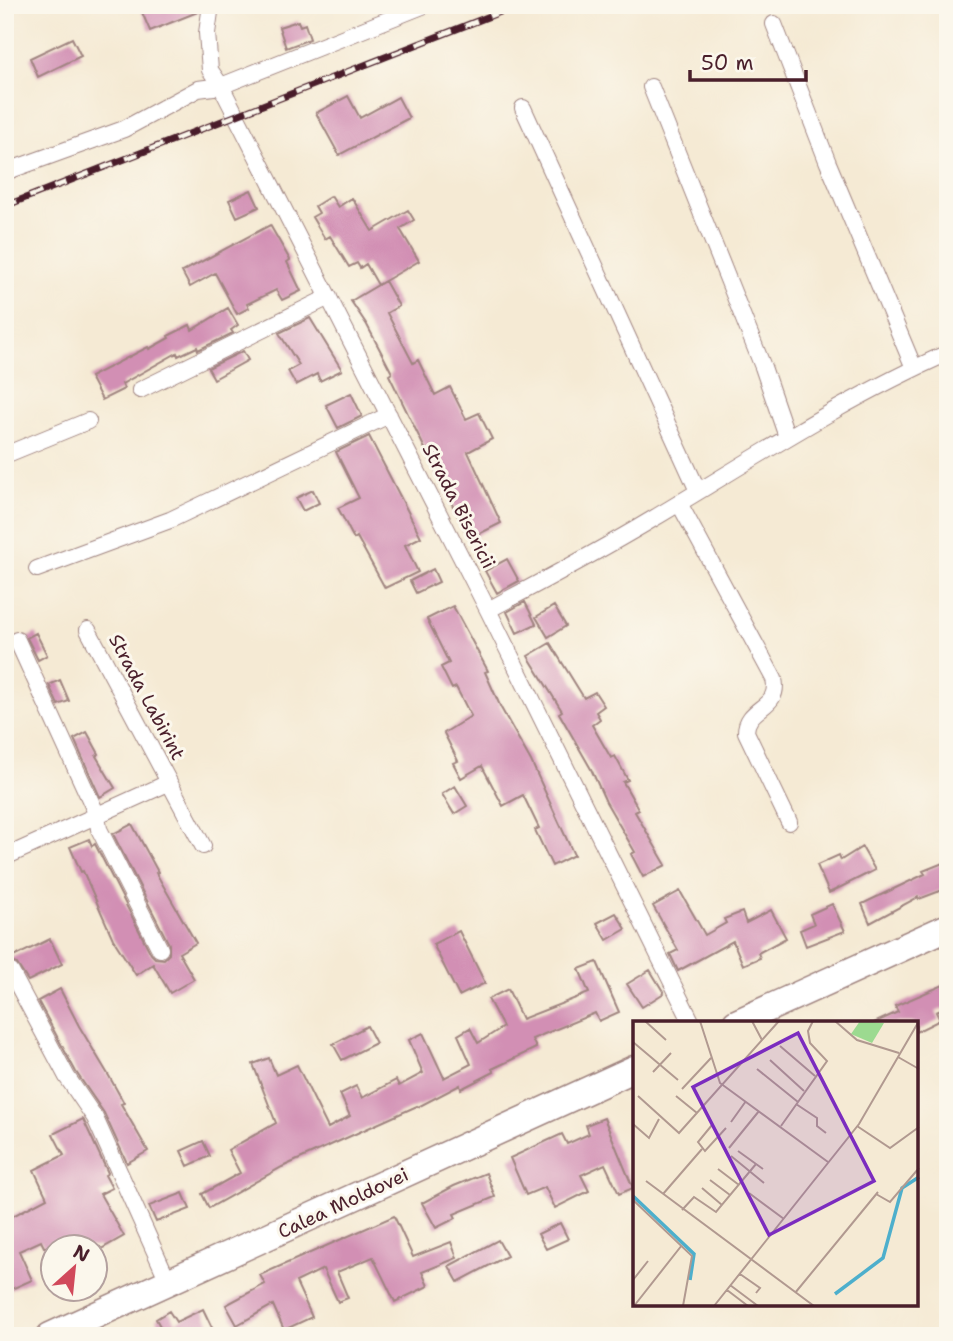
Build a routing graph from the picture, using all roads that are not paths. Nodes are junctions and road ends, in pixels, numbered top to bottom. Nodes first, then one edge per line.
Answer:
1 (211, 5) edge
2 (425, 5) edge
3 (774, 24) dead end
4 (221, 86) junction
5 (651, 87) dead end
6 (523, 108) dead end
7 (5, 172) edge
8 (329, 297) junction
9 (948, 353) edge
10 (914, 368) junction
11 (140, 390) dead end
12 (389, 415) junction
13 (88, 421) dead end
14 (787, 437) junction
15 (5, 455) edge
16 (698, 491) junction
17 (679, 503) junction
18 (37, 569) dead end
19 (488, 610) junction
20 (88, 630) dead end
21 (17, 640) dead end
22 (168, 783) junction
23 (97, 815) junction
24 (789, 822) dead end
25 (203, 846) dead end
26 (5, 857) edge
27 (948, 927) edge
28 (159, 949) dead end
29 (11, 972) dead end
30 (691, 1021) edge
31 (740, 1021) edge
32 (633, 1070) edge
33 (169, 1283) junction
34 (50, 1336) edge

1 - 4 street, Strada Bisericii
2 - 4 street
3 - 10 street
4 - 7 street
4 - 8 street, Strada Bisericii
5 - 14 street
6 - 16 street
8 - 11 street
8 - 12 street, Strada Bisericii
9 - 10 street
10 - 14 street
12 - 18 street
12 - 19 street, Strada Bisericii
13 - 15 street
14 - 16 street
16 - 17 street
17 - 19 street
17 - 24 street
19 - 30 street, Strada Bisericii
20 - 22 street, Strada Labirint
21 - 23 street
22 - 23 street, Strada Labirint
22 - 25 street, Strada Labirint
23 - 26 street, Strada Labirint
23 - 28 street
27 - 31 highway
29 - 33 street
32 - 33 highway, Calea Moldovei
33 - 34 highway, Calea Moldovei

